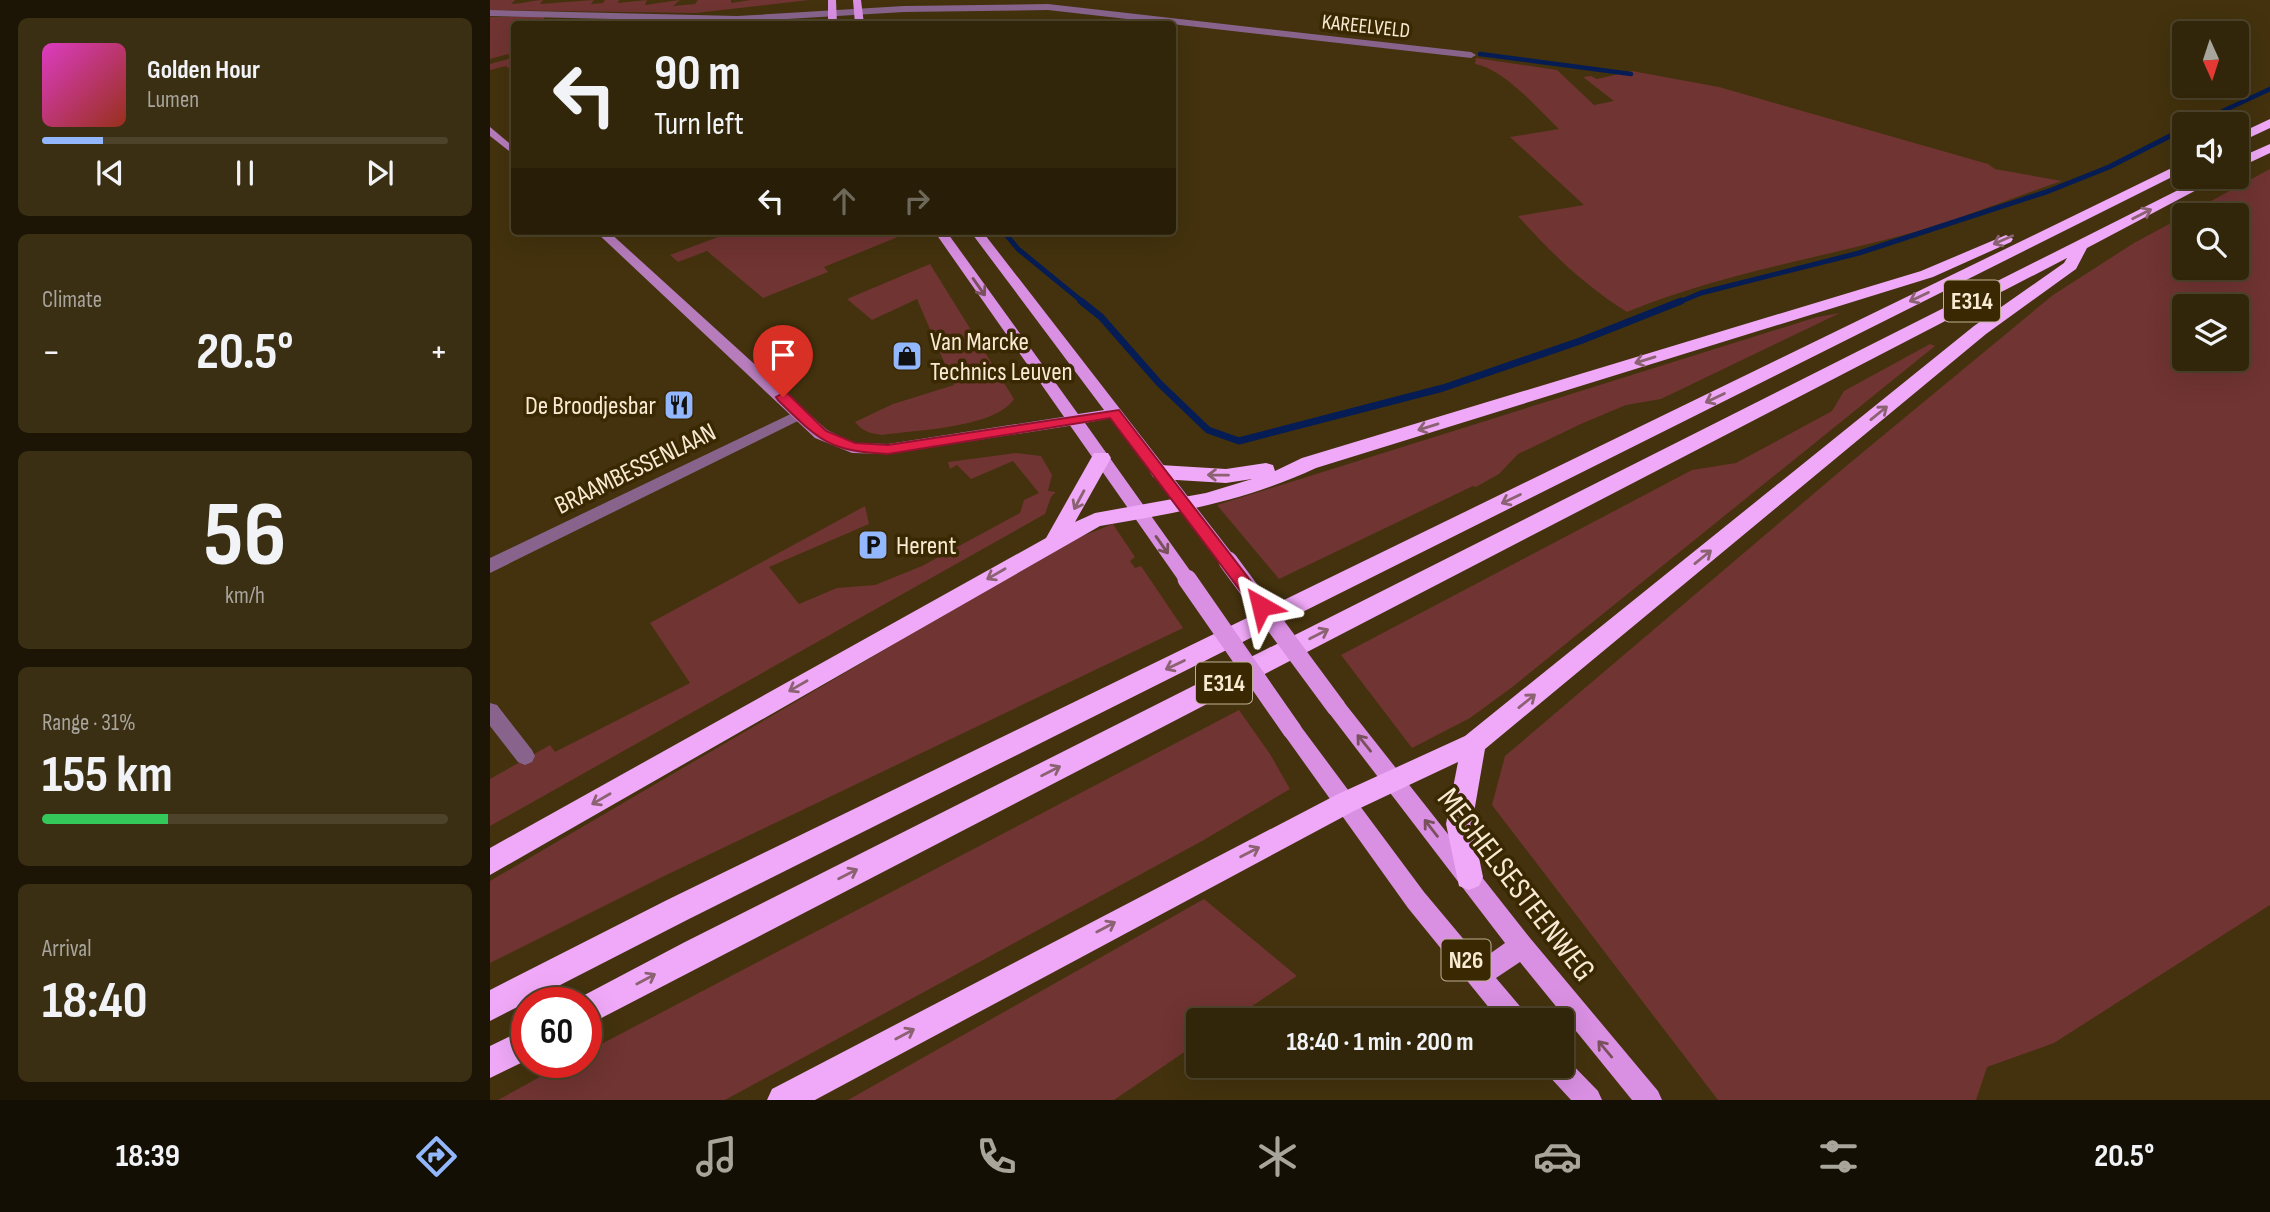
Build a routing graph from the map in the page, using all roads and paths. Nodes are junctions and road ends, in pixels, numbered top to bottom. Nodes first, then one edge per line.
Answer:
1 (922, 4) edge
2 (857, 5) edge
3 (832, 6) edge
4 (490, 13) edge
5 (1171, 21) edge
6 (1176, 22) edge
7 (1471, 55) dead end
8 (2270, 123) edge
9 (490, 130) edge
10 (2249, 134) edge
11 (2270, 148) edge
12 (511, 149) edge
13 (2249, 158) edge
14 (2172, 172) edge
15 (2190, 189) edge
16 (2068, 223) junction
17 (605, 235) edge
18 (943, 235) edge
19 (979, 235) edge
20 (2081, 244) junction
21 (1114, 413) junction
22 (801, 414) junction
23 (1075, 419) junction
24 (1101, 458) junction
25 (1309, 463) junction
26 (1160, 472) junction
27 (1184, 505) junction
28 (1138, 511) junction
29 (1055, 540) junction
30 (490, 566) edge
31 (490, 711) edge
32 (1474, 744) junction
33 (525, 755) dead end
34 (1393, 779) junction
35 (1345, 803) junction
36 (490, 862) edge
37 (1469, 877) junction
38 (1522, 946) junction
39 (1479, 976) junction
40 (602, 1002) edge
41 (490, 1006) edge
42 (1505, 1008) edge
43 (511, 1052) edge
44 (490, 1063) edge
45 (1568, 1078) edge
46 (783, 1100) edge
47 (1589, 1100) edge
48 (1650, 1100) edge

1 - 2 street, KAREELVELD
1 - 5 street, KAREELVELD
2 - 3 street, KAREELVELD
3 - 4 street, KAREELVELD
6 - 7 street, KAREELVELD
8 - 10 highway
9 - 12 street
11 - 13 highway
14 - 16 highway, E314
20 -> 15 highway, E314
16 -> 25 highway
16 -> 41 highway, E314
17 - 22 street
18 -> 23 main road, N26
19 - 21 main road, N26
32 -> 20 highway
40 -> 20 highway, E314
21 - 23 main road
21 - 26 main road, N26
22 - 23 street
22 - 30 street, BRAAMBESSENLAAN
23 - 24 main road, N26
24 - 28 main road, N26
24 -> 29 highway
25 -> 26 highway
25 - 27 highway
26 - 27 main road, N26
27 - 28 highway
34 -> 27 main road, MECHELSESTEENWEG / N26, bridge
28 - 29 highway
28 -> 35 main road, N26, bridge
29 -> 36 highway
31 - 33 street
32 - 34 highway
32 - 37 highway
34 - 35 highway
37 -> 34 main road, MECHELSESTEENWEG / N26
35 - 39 main road, N26
46 -> 35 highway
37 - 38 main road, MECHELSESTEENWEG / N26
38 - 39 main road
48 -> 38 main road, MECHELSESTEENWEG / N26
39 - 42 main road, N26
43 - 44 highway
45 - 47 main road

